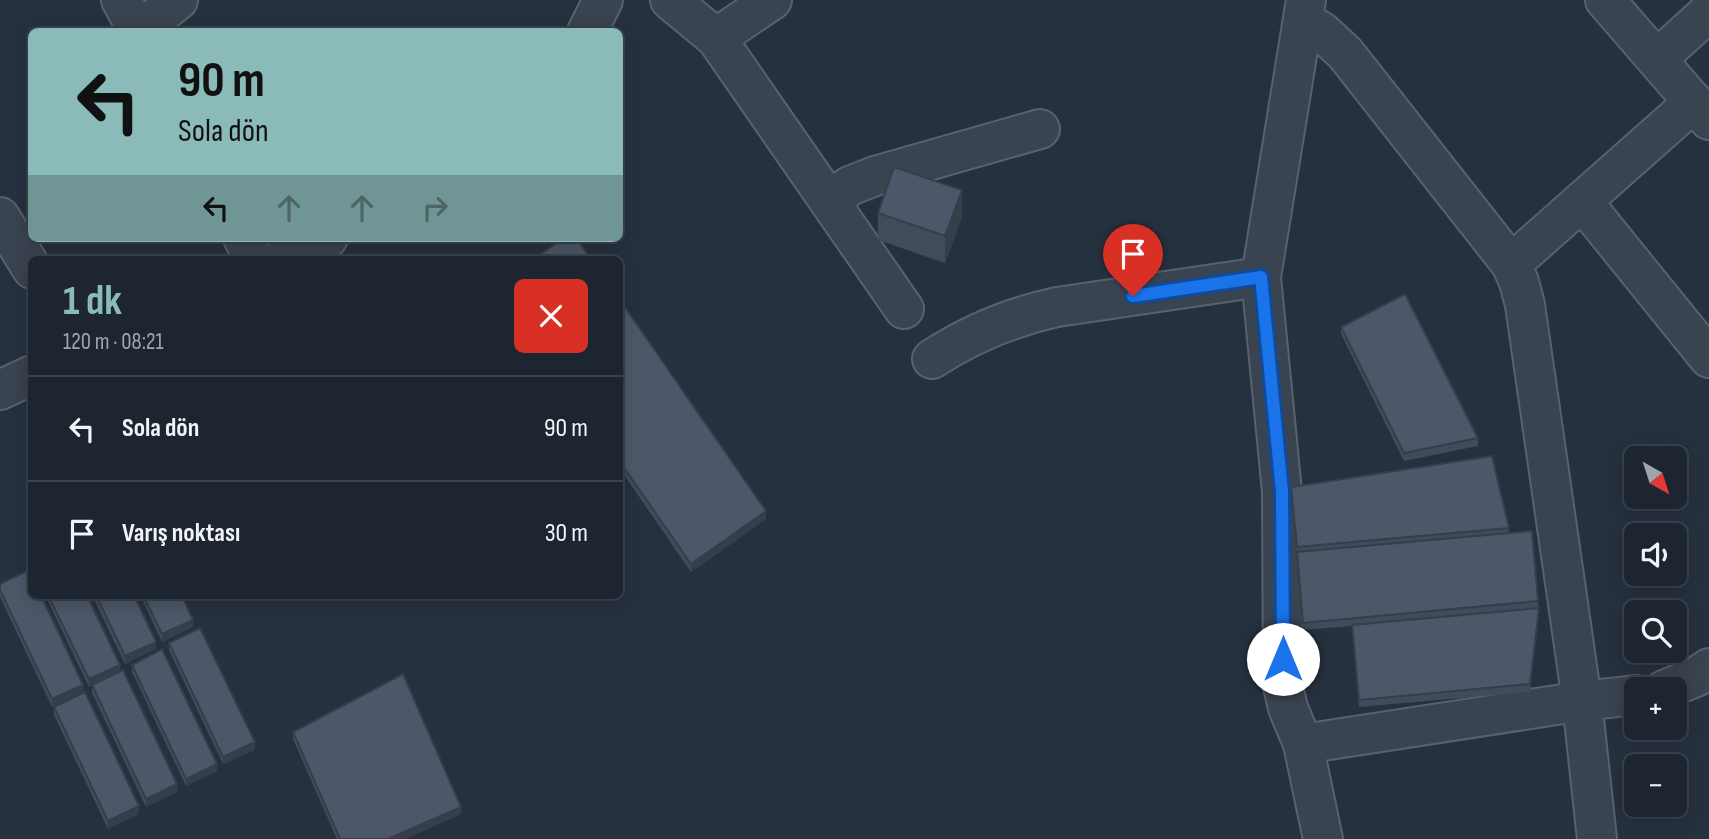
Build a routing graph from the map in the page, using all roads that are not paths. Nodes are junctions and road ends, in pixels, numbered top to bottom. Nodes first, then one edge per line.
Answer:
1 (121, 0) edge
2 (178, 0) edge
3 (603, 0) edge
4 (670, 0) edge
5 (772, 0) edge
6 (1605, 0) edge
7 (1305, 11) edge
8 (1709, 12) edge
9 (136, 28) edge
10 (142, 28) edge
11 (589, 28) edge
12 (716, 38) junction
13 (1657, 59) junction
14 (1701, 111) edge
15 (1040, 129) dead end
16 (828, 199) junction
17 (1582, 201) junction
18 (0, 217) edge
19 (319, 242) edge
20 (289, 256) edge
21 (28, 262) edge
22 (1511, 264) junction
23 (1261, 277) junction
24 (905, 309) dead end
25 (1709, 358) edge
26 (932, 359) dead end
27 (28, 377) edge
28 (0, 390) edge
29 (1709, 668) edge
30 (1687, 681) edge
31 (1624, 696) edge
32 (1582, 701) junction
33 (1303, 744) junction
34 (1323, 839) edge
35 (1597, 839) edge

1 - 9 street
2 - 10 street
3 - 11 street
4 - 12 street
5 - 12 street
6 - 13 street
7 - 22 street
7 - 23 street
8 - 13 street
12 - 16 street
13 - 14 street
14 - 17 street
15 - 16 street
16 - 24 street
17 - 22 street
17 - 25 street
18 - 21 street
19 - 20 street
22 - 32 street
23 - 26 street
23 - 33 street
27 - 28 street
29 - 30 street
31 - 32 street
32 - 33 street
32 - 35 street
33 - 34 street

